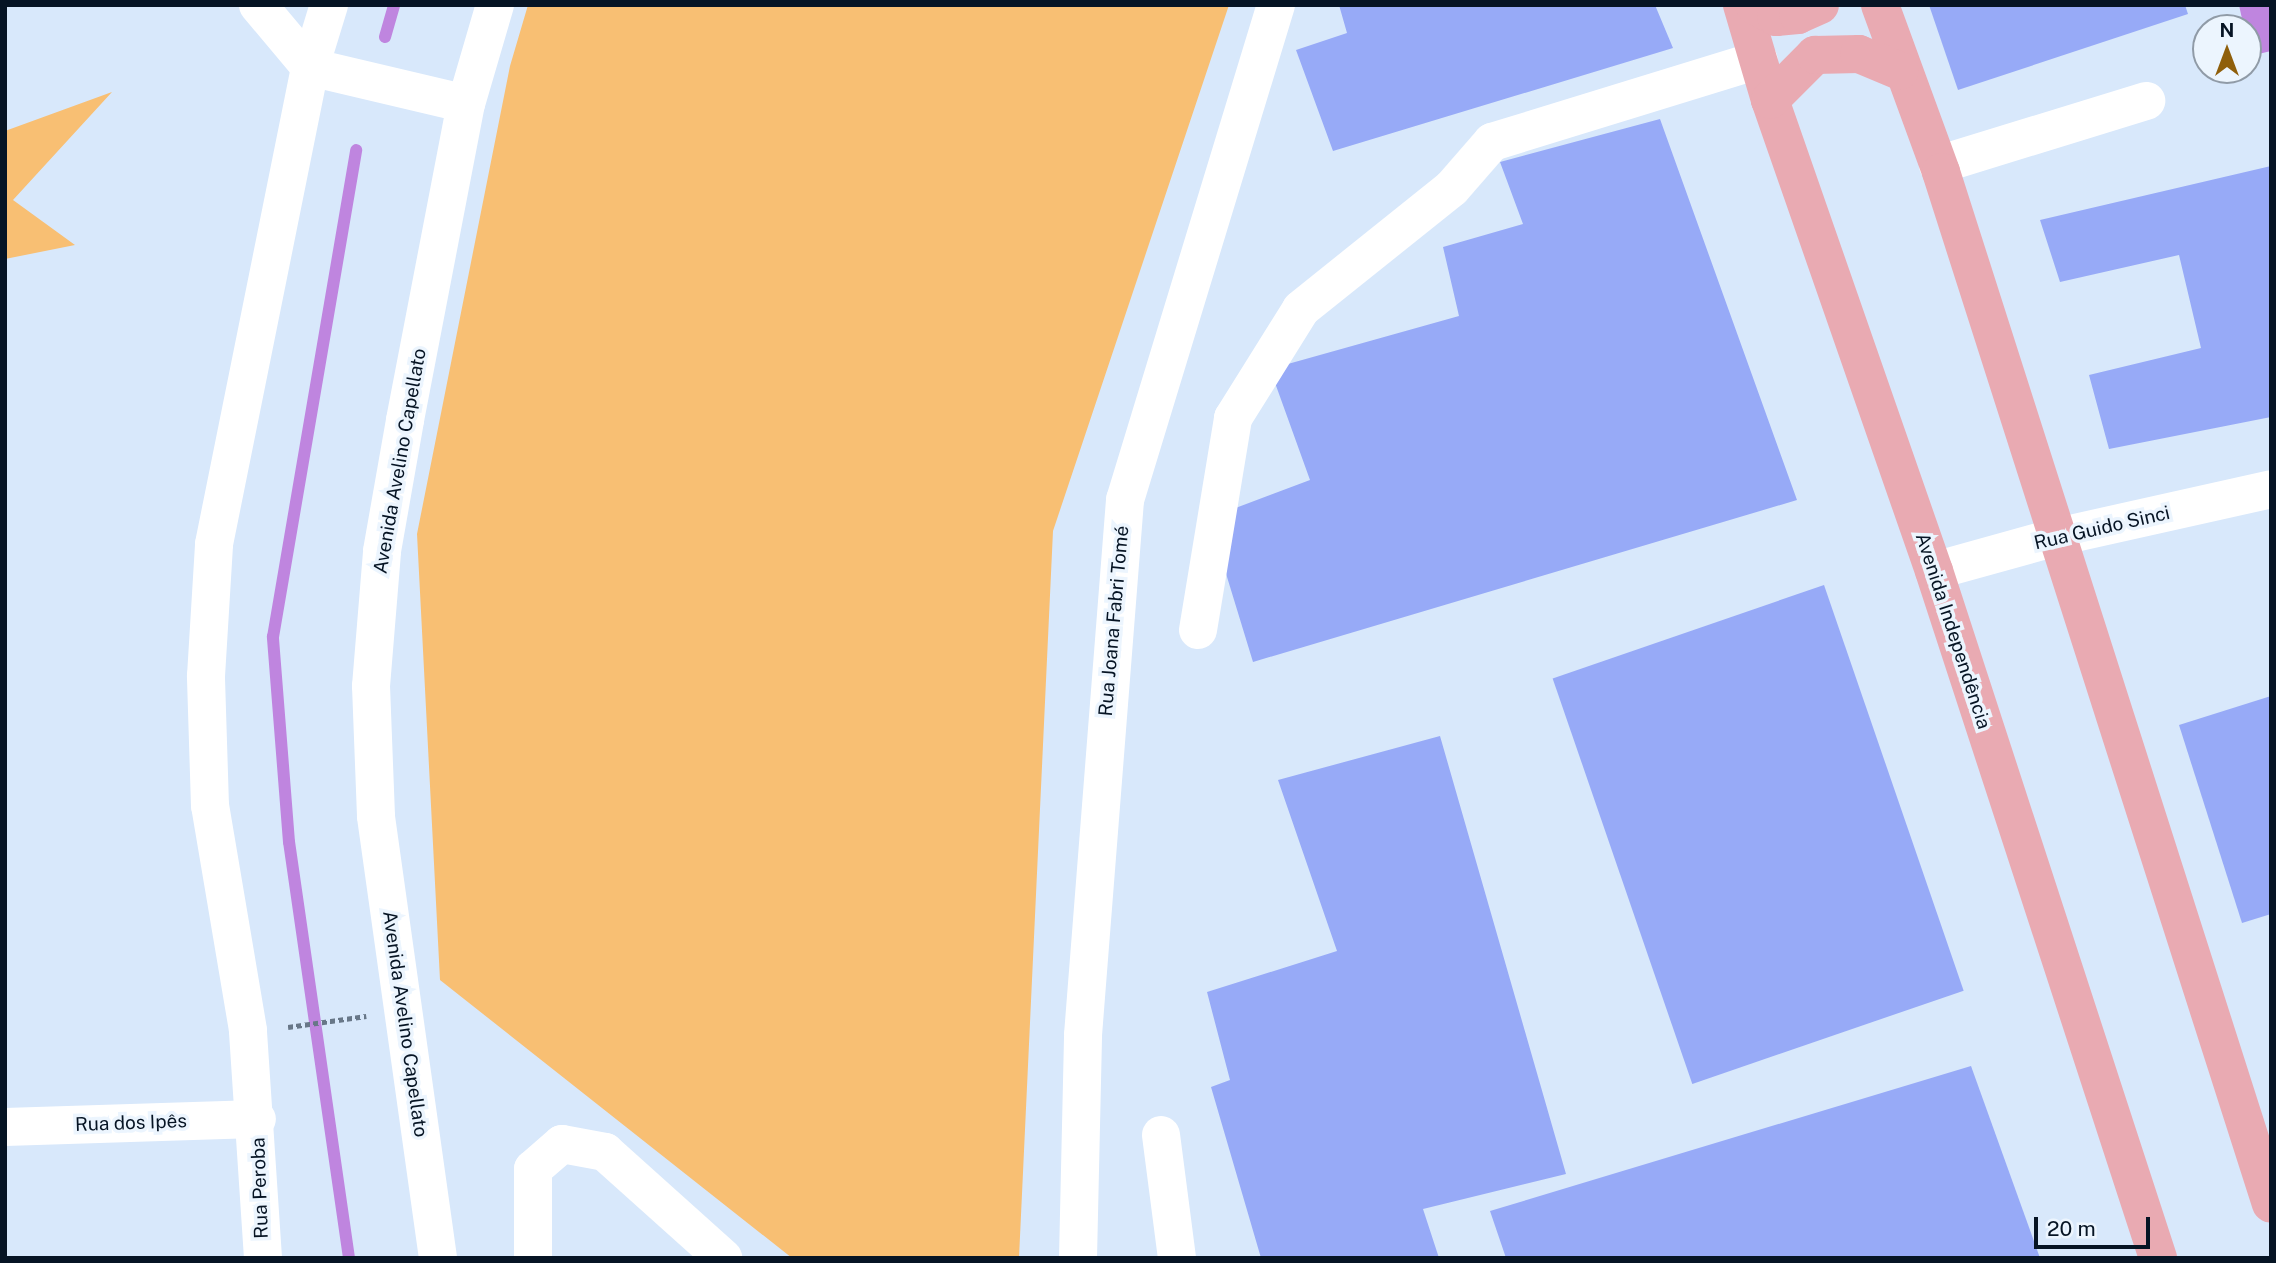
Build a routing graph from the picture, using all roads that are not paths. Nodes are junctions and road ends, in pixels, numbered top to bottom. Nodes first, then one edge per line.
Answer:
1 (258, 5) edge
2 (329, 5) edge
3 (495, 5) edge
4 (1276, 5) edge
5 (1742, 5) edge
6 (1754, 5) edge
7 (1820, 5) edge
8 (1880, 5) edge
9 (1759, 60) junction
10 (310, 68) junction
11 (1900, 71) junction
12 (1770, 100) junction
13 (2146, 102) dead end
14 (466, 104) junction
15 (1938, 165) junction
16 (2271, 489) edge
17 (2057, 537) junction
18 (1934, 571) junction
19 (1198, 630) dead end
20 (257, 1119) junction
21 (5, 1127) edge
22 (1161, 1135) dead end
23 (2271, 1204) edge
24 (262, 1258) edge
25 (438, 1258) edge
26 (533, 1258) edge
27 (723, 1258) edge
28 (1078, 1258) edge
29 (1177, 1258) edge
30 (2158, 1258) edge

1 - 10 street
2 - 10 street
3 - 14 street, Avenida Avelino Capellato
4 - 28 street, Rua Joana Fabri Tomé
5 - 9 main road, Avenida Independência
6 - 7 main road
8 - 11 main road
9 - 12 main road, Avenida Independência
9 - 19 street
10 - 14 street
10 - 20 street
11 - 12 main road
11 - 15 main road
12 - 18 main road, Avenida Independência
13 - 15 street
14 - 25 street, Avenida Avelino Capellato
15 - 17 main road
16 - 17 street, Rua Guido Sinci
17 - 18 street, Rua Guido Sinci
17 - 23 main road
18 - 30 main road, Avenida Independência
20 - 21 street, Rua dos Ipês
20 - 24 street, Rua Peroba
22 - 29 street
26 - 27 street

